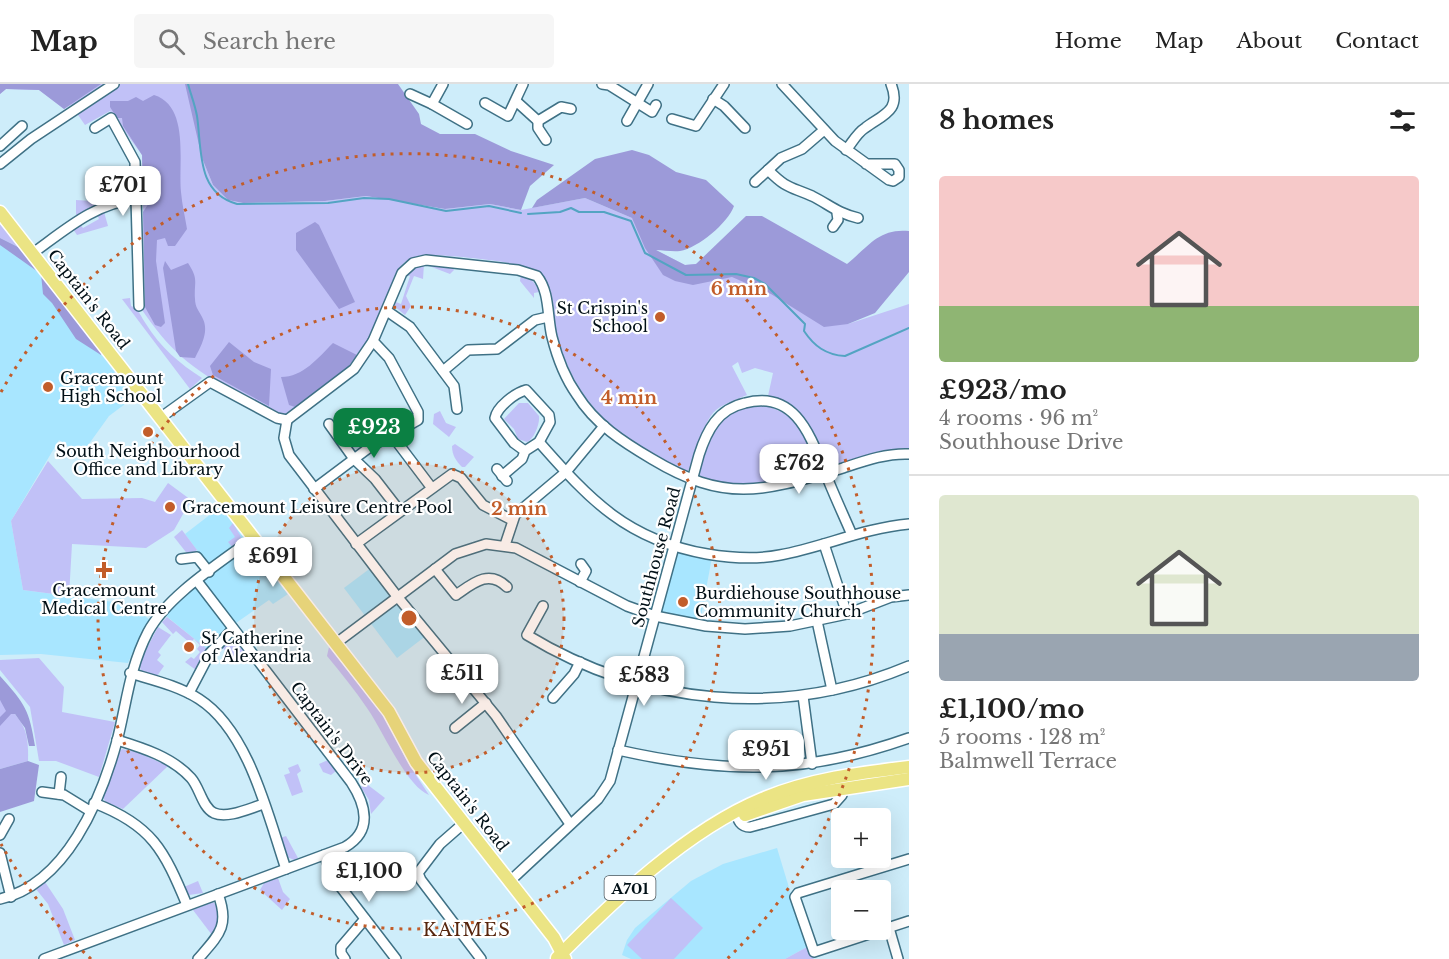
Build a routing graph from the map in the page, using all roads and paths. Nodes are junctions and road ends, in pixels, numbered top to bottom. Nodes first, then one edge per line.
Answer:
1 (114, 84) edge
2 (443, 84) edge
3 (523, 84) edge
4 (607, 84) edge
5 (648, 84) edge
6 (724, 84) edge
7 (782, 84) edge
8 (891, 84) edge
9 (410, 94) dead end
10 (713, 99) junction
11 (517, 102) junction
12 (637, 102) junction
13 (485, 103) dead end
14 (432, 104) junction
15 (656, 105) dead end
16 (571, 109) dead end
17 (672, 119) dead end
18 (538, 121) junction
19 (627, 121) dead end
20 (467, 124) dead end
21 (22, 126) dead end
22 (696, 126) junction
23 (95, 128) dead end
24 (745, 128) dead end
25 (824, 130) junction
26 (701, 136) dead end
27 (546, 140) dead end
28 (0, 146) edge
29 (846, 150) junction
30 (0, 164) edge
31 (866, 164) junction
32 (768, 170) junction
33 (755, 182) dead end
34 (136, 199) junction
35 (0, 212) edge
36 (837, 213) junction
37 (858, 218) dead end
38 (833, 227) dead end
39 (33, 253) junction
40 (137, 303) dead end
41 (387, 311) junction
42 (548, 317) junction
43 (373, 341) junction
44 (443, 370) junction
45 (457, 409) dead end
46 (160, 418) junction
47 (287, 420) junction
48 (329, 424) dead end
49 (604, 426) junction
50 (397, 442) dead end
51 (539, 442) junction
52 (525, 451) junction
53 (909, 454) edge
54 (354, 459) junction
55 (566, 472) junction
56 (825, 473) junction
57 (502, 475) dead end
58 (692, 481) junction
59 (431, 487) junction
60 (314, 489) junction
61 (399, 510) junction
62 (512, 520) junction
63 (909, 524) edge
64 (852, 535) junction
65 (253, 538) junction
66 (356, 544) junction
67 (824, 544) junction
68 (505, 545) junction
69 (674, 547) junction
70 (181, 559) dead end
71 (435, 569) junction
72 (209, 572) junction
73 (596, 572) dead end
74 (197, 581) junction
75 (580, 582) junction
76 (507, 587) dead end
77 (909, 595) edge
78 (399, 597) junction
79 (543, 606) dead end
80 (847, 614) junction
81 (655, 616) junction
82 (817, 621) junction
83 (233, 629) junction
84 (335, 644) junction
85 (580, 662) junction
86 (909, 666) edge
87 (130, 673) junction
88 (637, 684) junction
89 (832, 690) junction
90 (189, 693) junction
91 (803, 696) junction
92 (553, 698) dead end
93 (486, 703) junction
94 (455, 728) dead end
95 (909, 738) edge
96 (117, 740) junction
97 (618, 750) junction
98 (812, 764) junction
99 (909, 767) edge
100 (61, 777) dead end
101 (909, 779) edge
102 (42, 792) dead end
103 (59, 794) junction
104 (264, 804) junction
105 (92, 807) junction
106 (736, 814) junction
107 (9, 819) dead end
108 (464, 823) junction
109 (570, 824) junction
110 (0, 835) edge
111 (0, 853) edge
112 (324, 855) junction
113 (909, 859) edge
114 (285, 869) junction
115 (840, 880) edge
116 (510, 881) junction
117 (831, 883) edge
118 (218, 894) junction
119 (10, 897) junction
120 (0, 899) edge
121 (187, 905) junction
122 (365, 920) junction
123 (909, 921) edge
124 (891, 926) edge
125 (891, 934) edge
126 (850, 940) edge
127 (72, 948) junction
128 (561, 957) edge
129 (44, 959) edge
130 (76, 959) edge
131 (198, 959) edge
132 (345, 959) edge
133 (396, 959) edge
134 (481, 959) edge
135 (898, 959) edge

1 - 30 street
2 - 14 street
3 - 11 street
4 - 12 street
5 - 12 street
6 - 10 street
7 - 25 street
8 - 29 street
9 - 14 street
10 - 22 street
10 - 24 street
11 - 13 street
11 - 18 street
12 - 15 street
12 - 19 street
14 - 20 street
16 - 18 street
17 - 22 street
18 - 27 street
21 - 28 street
22 - 26 street
23 - 34 street
25 - 29 street
25 - 32 street
29 - 31 street
31 - 31 street
32 - 33 street
32 - 36 street
34 - 39 street
34 - 40 street
35 - 39 main road, Captain's Road
36 - 37 street
36 - 38 street
39 - 46 main road, Captain's Road
41 - 42 street
41 - 43 street
41 - 44 street
42 - 44 street
42 - 49 street
43 - 47 street
43 - 54 street
44 - 45 street
46 - 47 street
46 - 65 main road, Captain's Road
47 - 60 street
48 - 54 street
49 - 55 street
49 - 58 street
50 - 59 street
51 - 52 street
51 - 52 street
51 - 55 street
52 - 57 street
53 - 56 street
54 - 60 street
54 - 61 street
55 - 62 street
55 - 69 street
56 - 58 street
56 - 58 street, Southhouse Road
56 - 64 street, Southhouse Road
58 - 69 street, Southhouse Road
59 - 61 street
59 - 62 street
60 - 66 street
61 - 66 street
62 - 68 street
63 - 64 street
64 - 67 street
65 - 72 street
65 - 84 main road, Captain's Road
66 - 78 street
67 - 69 street
67 - 80 street
68 - 71 street
68 - 75 street
69 - 81 street, Southhouse Road
70 - 72 street
71 - 76 street
71 - 78 street
72 - 74 street
73 - 75 street
74 - 83 street, Captain's Drive
74 - 87 street
75 - 81 street
77 - 80 street
78 - 84 street
78 - 93 street
79 - 85 street
80 - 82 street
81 - 82 street
81 - 88 street, Southhouse Road
82 - 89 street
83 - 90 street
83 - 112 street, Captain's Drive
84 - 108 main road, Captain's Road
85 - 88 street
85 - 92 street
86 - 89 street
87 - 90 street
87 - 96 street
88 - 91 street
88 - 97 street, Southhouse Road
89 - 91 street
90 - 104 street
91 - 98 street
93 - 94 street
93 - 109 street
95 - 98 street
96 - 104 street
96 - 105 street
97 - 98 street
97 - 109 street, Southhouse Road
99 - 106 main road, A701
100 - 103 street
101 - 106 main road, A701
102 - 103 street
103 - 105 street
104 - 114 street
105 - 119 street
105 - 121 street
106 - 128 main road, A701
107 - 110 street
108 - 116 main road, Captain's Road
108 - 134 street
109 - 116 street, Southhouse Road
111 - 119 street
112 - 114 street, Captain's Drive
112 - 122 street
113 - 115 street
114 - 118 street, Captain's Drive
116 - 128 main road, Captain's Road
117 - 126 street
118 - 121 street, Captain's Drive
118 - 131 street
119 - 120 street
121 - 127 street, Captain's Drive
122 - 132 street
122 - 133 street
123 - 124 street
125 - 135 street
127 - 129 street, Captain's Drive
127 - 130 street

